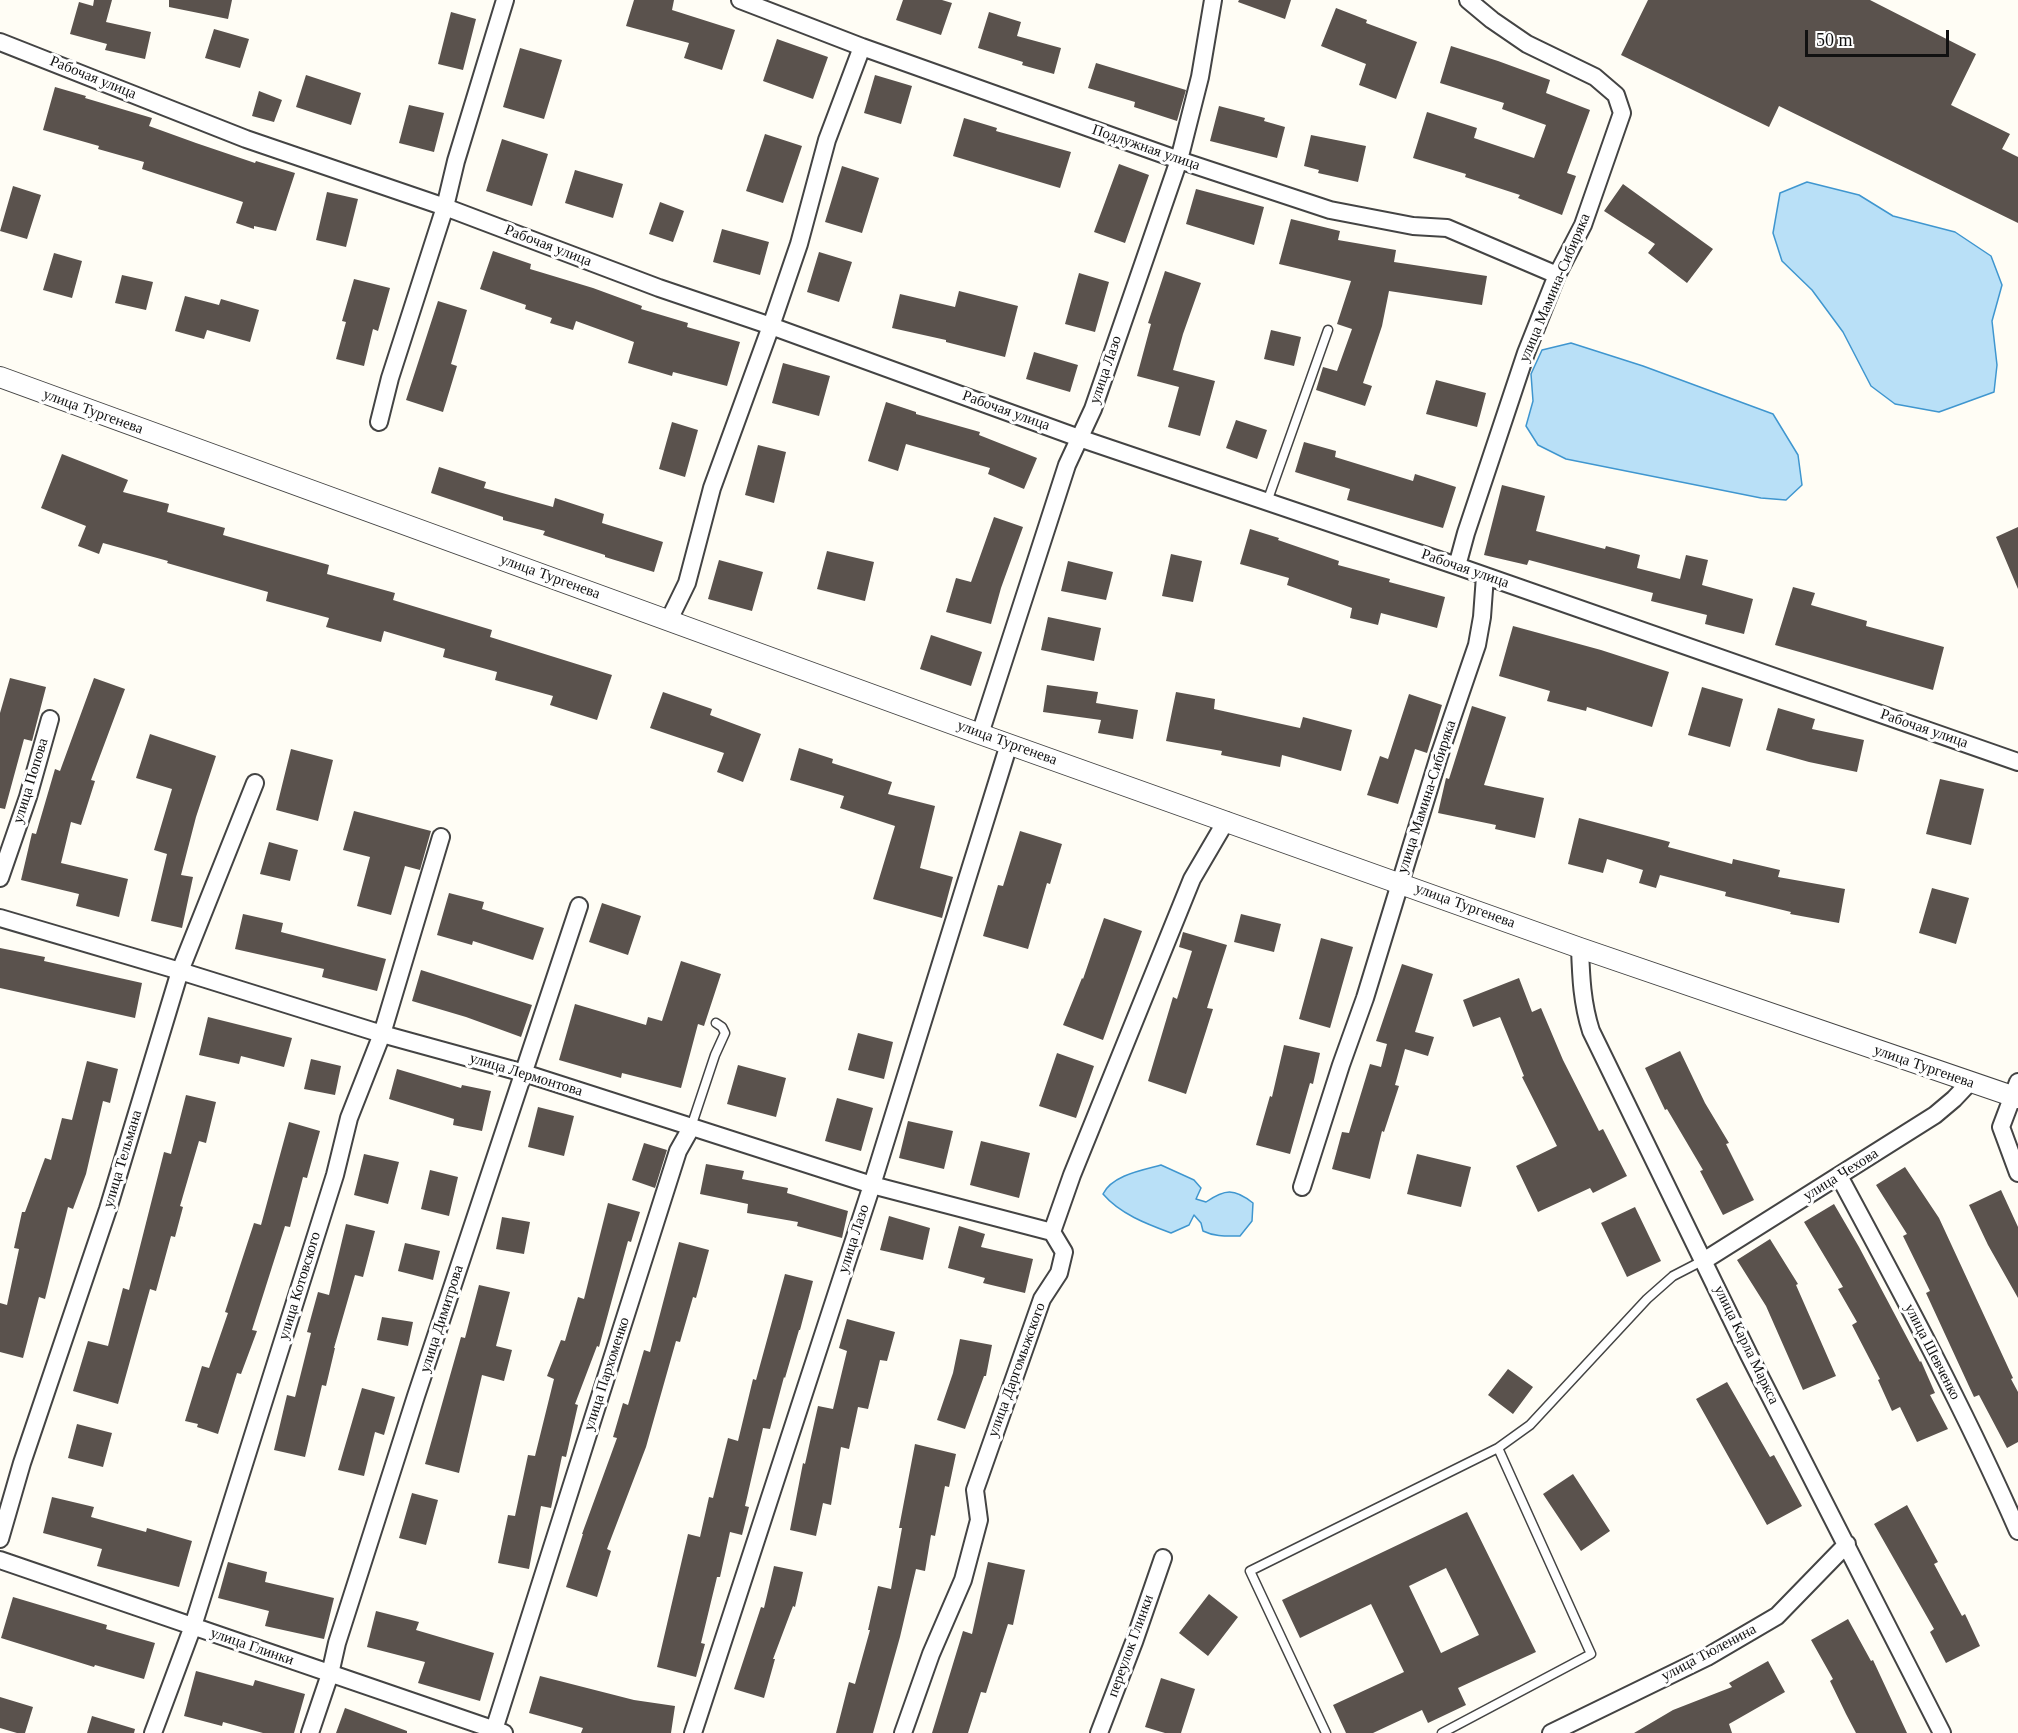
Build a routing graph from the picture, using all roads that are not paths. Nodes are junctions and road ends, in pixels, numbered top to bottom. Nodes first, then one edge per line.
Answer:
1 (505, 0) edge
2 (740, 0) edge
3 (1213, 0) edge
4 (1468, 0) edge
5 (0, 42) edge
6 (862, 47) junction
7 (1179, 160) junction
8 (445, 207) junction
9 (1557, 274) junction
10 (771, 326) junction
11 (1328, 330) dead end
12 (0, 377) edge
13 (379, 422) dead end
14 (1079, 438) junction
15 (1267, 502) junction
16 (1457, 566) junction
17 (1485, 576) junction
18 (669, 620) junction
19 (50, 718) dead end
20 (980, 734) junction
21 (1009, 744) junction
22 (2018, 762) edge
23 (255, 783) dead end
24 (1226, 821) junction
25 (441, 837) dead end
26 (0, 878) edge
27 (1400, 882) junction
28 (579, 906) dead end
29 (0, 918) edge
30 (1580, 948) junction
31 (180, 971) junction
32 (716, 1023) dead end
33 (382, 1034) junction
34 (524, 1073) junction
35 (1970, 1082) junction
36 (2016, 1092) edge
37 (691, 1128) junction
38 (2018, 1173) edge
39 (1839, 1176) junction
40 (872, 1185) junction
41 (1302, 1187) dead end
42 (1052, 1232) junction
43 (1704, 1260) junction
44 (1498, 1448) junction
45 (2018, 1531) edge
46 (0, 1539) edge
47 (1847, 1544) junction
48 (1163, 1558) dead end
49 (0, 1560) edge
50 (193, 1626) junction
51 (330, 1674) junction
52 (498, 1732) edge
53 (153, 1733) edge
54 (310, 1733) edge
55 (693, 1733) edge
56 (903, 1733) edge
57 (1099, 1733) edge
58 (1326, 1733) edge
59 (1442, 1733) edge
60 (1551, 1733) edge
61 (1942, 1733) edge

1 - 8 street
2 - 6 street, Подлужная улица
3 - 7 street, улица Лазо
4 - 9 street, улица Мамина-Сибиряка
5 - 8 street, Рабочая улица
6 - 7 street, Подлужная улица
6 - 10 street
7 - 9 street, Подлужная улица
7 - 14 street, улица Лазо
8 - 10 street, Рабочая улица
8 - 13 street
9 - 16 street, улица Мамина-Сибиряка
10 - 14 street, Рабочая улица
10 - 18 street
11 - 15 lane
12 - 18 street, улица Тургенева
14 - 15 street, Рабочая улица
14 - 20 street, улица Лазо
15 - 16 street, Рабочая улица
16 - 17 street, Рабочая улица
17 - 22 street, Рабочая улица
17 - 27 street, улица Мамина-Сибиряка
18 - 20 street, улица Тургенева
19 - 26 street, улица Попова
20 - 21 street, улица Тургенева
21 - 24 street, улица Тургенева
21 - 40 street, улица Лазо
23 - 31 street, улица Тельмана
24 - 27 street, улица Тургенева
24 - 42 street
25 - 33 street, улица Котовского
27 - 30 street, улица Тургенева
27 - 41 street, улица Мамина-Сибиряка
28 - 34 street, улица Димитрова
29 - 31 street, улица Лермонтова
30 - 35 street, улица Тургенева
30 - 43 street, улица Карла Маркса
31 - 33 street, улица Лермонтова
31 - 46 street, улица Тельмана
32 - 37 lane, улица Пархоменко
33 - 34 street, улица Лермонтова
33 - 50 street, улица Котовского
34 - 37 street, улица Лермонтова
34 - 51 street, улица Димитрова
35 - 36 street, улица Тургенева
35 - 39 street, улица Чехова
36 - 38 street
37 - 40 street, улица Лермонтова
37 - 52 street, улица Пархоменко
39 - 43 street, улица Чехова
39 - 45 street, улица Шевченко
40 - 42 street, улица Лермонтова
40 - 55 street, улица Лазо
42 - 56 street, улица Даргомыжского
43 - 44 lane
43 - 47 street, улица Карла Маркса
44 - 58 lane
44 - 59 lane
47 - 60 street, улица Тюленина
47 - 61 street, улица Карла Маркса
48 - 57 street, переулок Глинки
49 - 50 street, улица Глинки
50 - 51 street, улица Глинки
50 - 53 street, улица Котовского
51 - 52 street, улица Глинки
51 - 54 street, улица Димитрова

